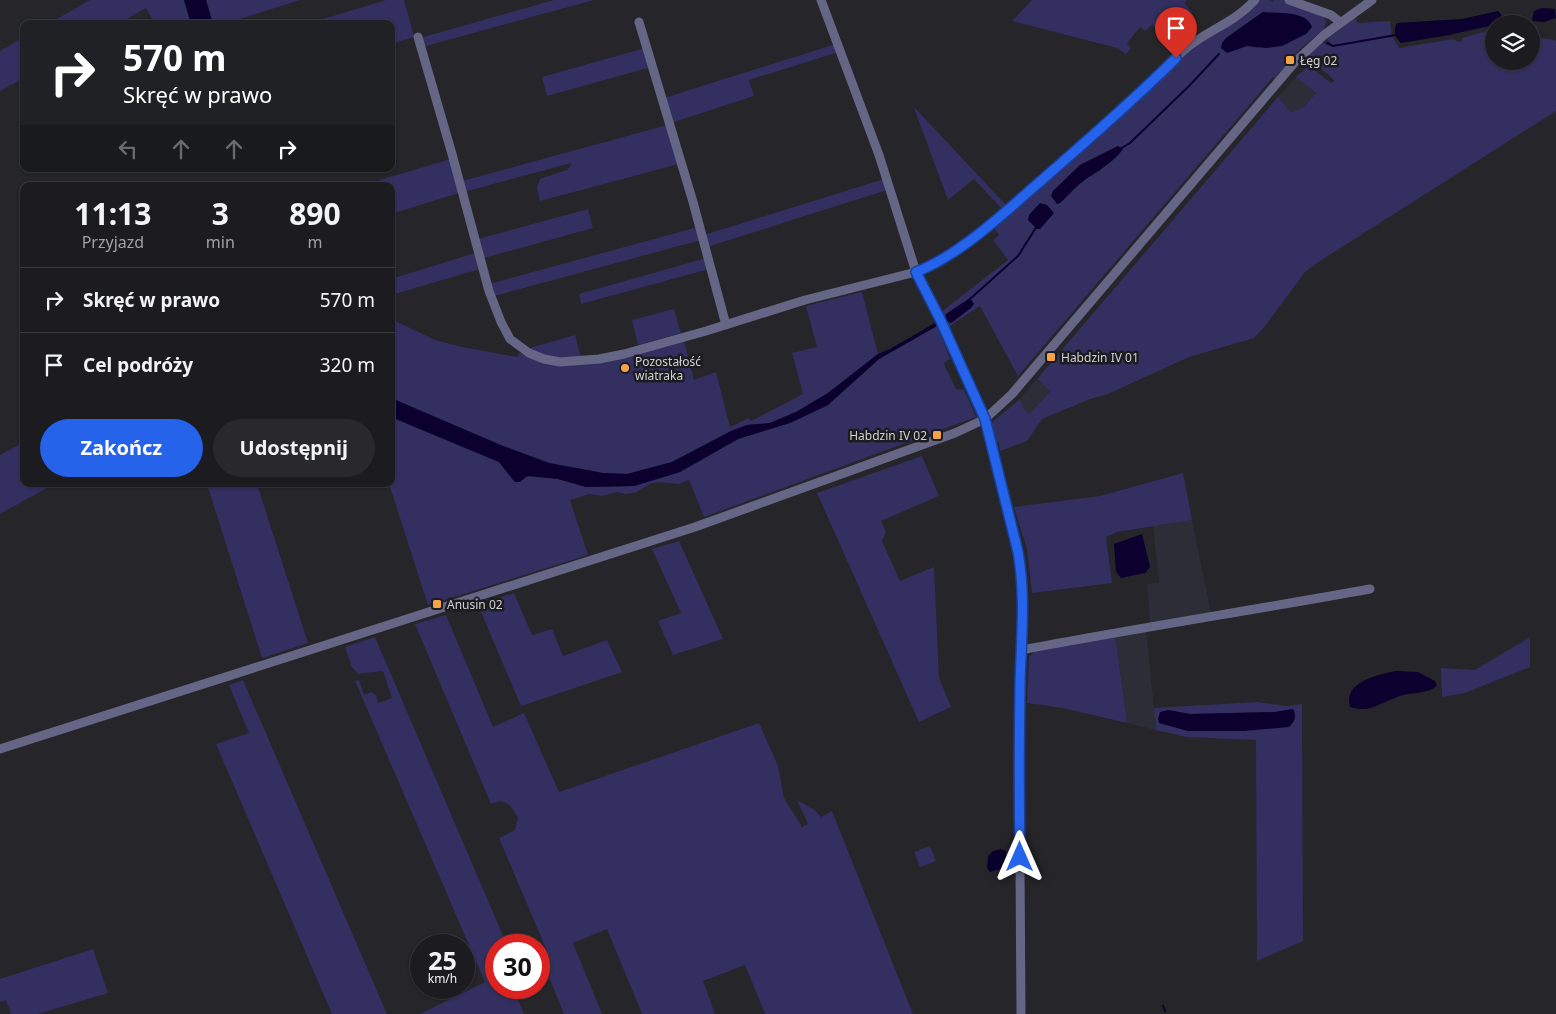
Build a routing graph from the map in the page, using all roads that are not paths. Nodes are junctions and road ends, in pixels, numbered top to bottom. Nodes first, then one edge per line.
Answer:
1 (821, 0) edge
2 (1255, 0) edge
3 (1288, 0) edge
4 (1372, 0) edge
5 (639, 22) dead end
6 (1340, 22) junction
7 (418, 37) dead end
8 (916, 272) junction
9 (726, 325) junction
10 (985, 419) junction
11 (1370, 589) dead end
12 (1021, 650) junction
13 (0, 749) edge
14 (1020, 1014) edge

1 - 8 street
2 - 8 street
3 - 6 street
4 - 6 street
5 - 9 street
6 - 10 street
7 - 9 street
8 - 9 street
8 - 10 street
10 - 12 street
10 - 13 street
11 - 12 street
12 - 14 street

